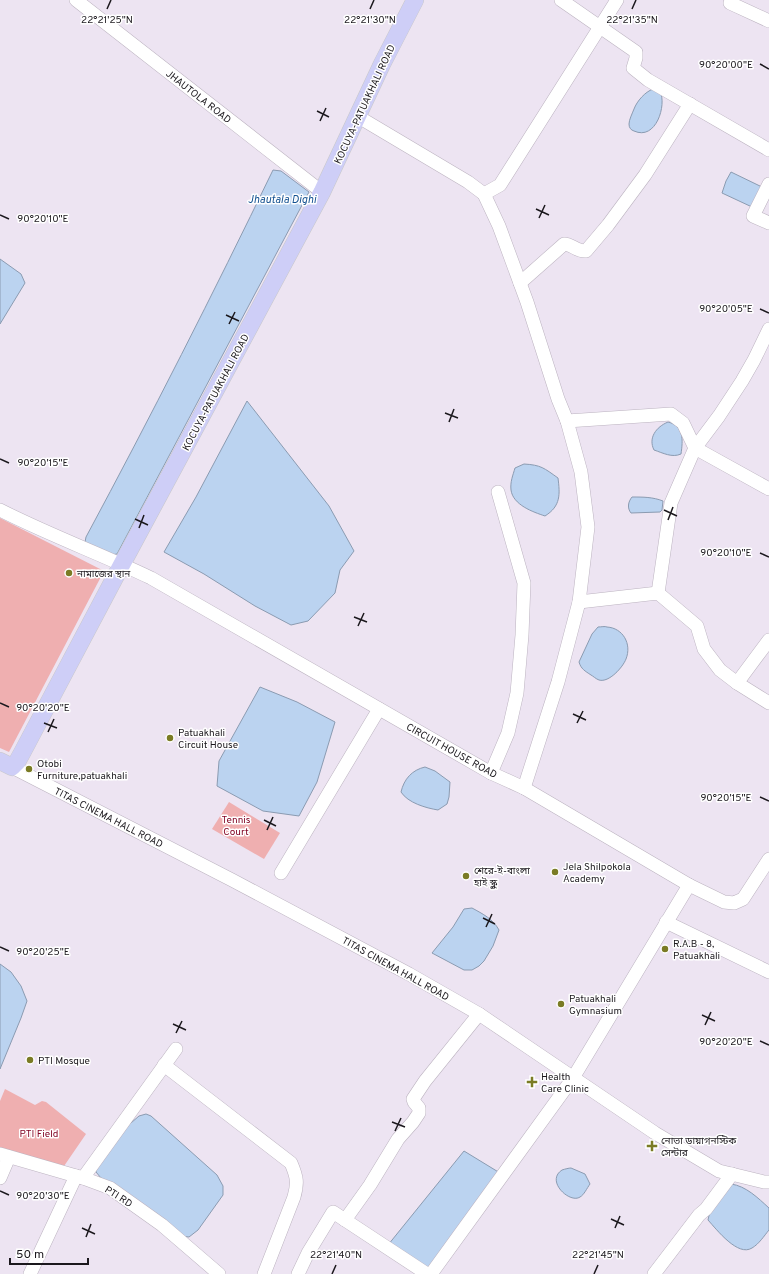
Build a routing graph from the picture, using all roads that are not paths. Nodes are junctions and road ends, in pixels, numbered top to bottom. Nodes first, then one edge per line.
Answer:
1 (76, 0) edge
2 (415, 0) edge
3 (561, 0) edge
4 (617, 0) edge
5 (730, 3) dead end
6 (769, 21) edge
7 (600, 27) junction
8 (690, 104) junction
9 (357, 116) junction
10 (769, 150) edge
11 (769, 184) edge
12 (322, 192) junction
13 (484, 194) junction
14 (769, 222) edge
15 (520, 283) junction
16 (769, 329) edge
17 (567, 421) junction
18 (695, 448) junction
19 (769, 489) edge
20 (498, 492) dead end
21 (0, 510) edge
22 (122, 564) junction
23 (658, 593) junction
24 (579, 602) junction
25 (769, 640) edge
26 (737, 684) junction
27 (769, 703) edge
28 (378, 709) junction
29 (6, 764) edge
30 (491, 773) junction
31 (524, 788) junction
32 (769, 859) edge
33 (281, 873) dead end
34 (689, 885) junction
35 (666, 922) junction
36 (769, 972) edge
37 (479, 1014) junction
38 (176, 1049) dead end
39 (164, 1065) junction
40 (573, 1078) junction
41 (4, 1156) edge
42 (732, 1174) junction
43 (79, 1177) junction
44 (0, 1178) edge
45 (769, 1182) edge
46 (344, 1220) junction
47 (30, 1274) edge
48 (219, 1274) edge
49 (264, 1274) edge
50 (298, 1274) edge
51 (427, 1274) edge
52 (431, 1274) edge
53 (654, 1274) edge

1 - 12 street, JHAUTOLA ROAD
2 - 9 main road, KOCUYA-PATUAKHALI ROAD
3 - 7 street
4 - 7 street
5 - 6 street
7 - 8 street
7 - 13 street
8 - 10 street
8 - 15 street
9 - 12 main road, KOCUYA-PATUAKHALI ROAD
9 - 13 street
11 - 14 street
12 - 22 main road, KOCUYA-PATUAKHALI ROAD
13 - 15 street
15 - 17 street
16 - 18 street
17 - 18 street
17 - 24 street
18 - 19 street
18 - 23 street
20 - 30 street
21 - 22 street, CIRCUIT HOUSE ROAD
22 - 28 street, CIRCUIT HOUSE ROAD
22 - 29 main road, KOCUYA-PATUAKHALI ROAD
23 - 24 street
23 - 26 street
24 - 31 street
25 - 26 street
26 - 27 street
28 - 30 street, CIRCUIT HOUSE ROAD
28 - 33 street
29 - 37 street, TITAS CINEMA HALL ROAD
30 - 31 street, CIRCUIT HOUSE ROAD
31 - 34 street, CIRCUIT HOUSE ROAD
32 - 34 street, CIRCUIT HOUSE ROAD
34 - 35 street
35 - 36 street
35 - 40 street
37 - 40 street, TITAS CINEMA HALL ROAD
37 - 46 street
38 - 39 street
39 - 43 street
39 - 49 street
40 - 42 street, TITAS CINEMA HALL ROAD
40 - 52 street
41 - 43 street, PTI RD
41 - 44 street
42 - 45 street, TITAS CINEMA HALL ROAD
42 - 53 street
43 - 47 street
43 - 48 street, PTI RD
46 - 50 street
46 - 51 street

